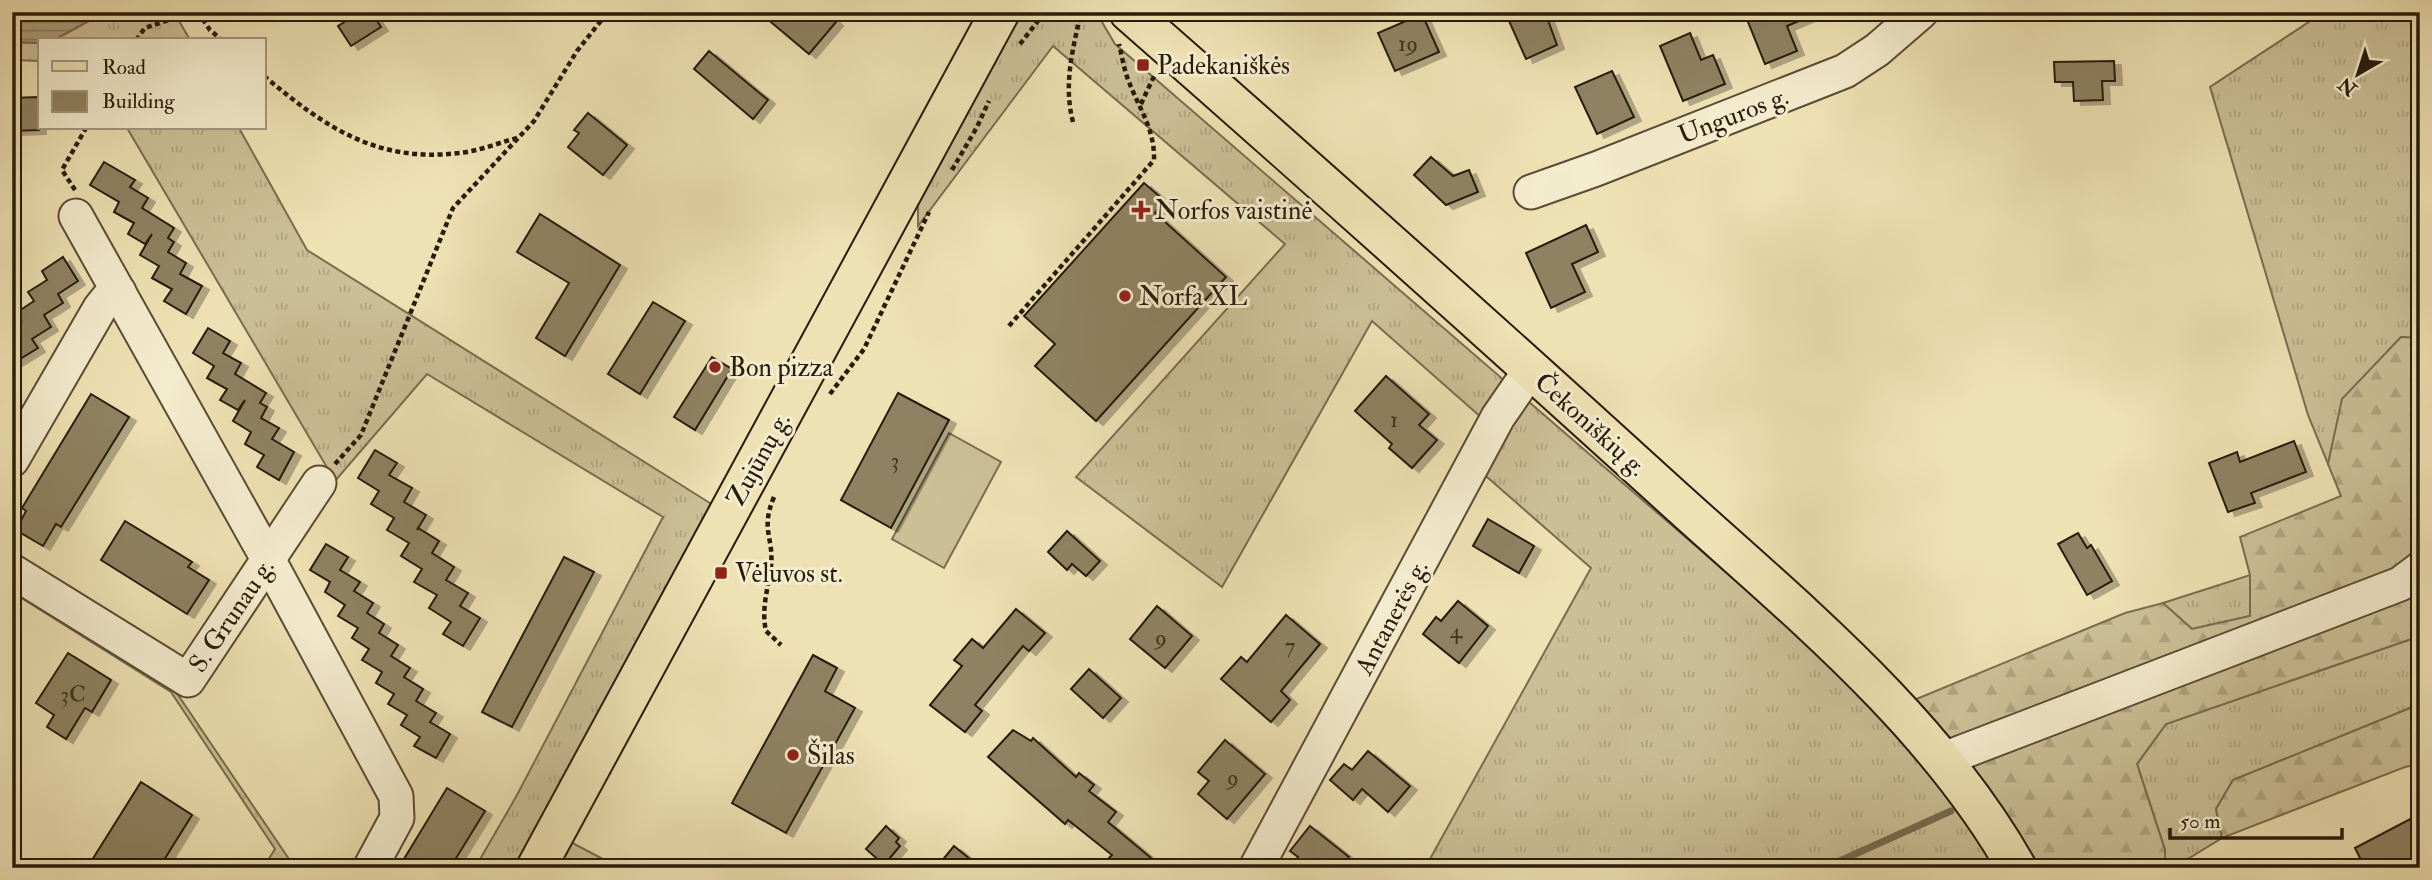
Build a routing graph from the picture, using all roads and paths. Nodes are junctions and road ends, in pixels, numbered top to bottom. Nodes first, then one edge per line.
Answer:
1 (192, 12) edge
2 (198, 12) edge
3 (608, 12) edge
4 (1000, 12) edge
5 (1045, 12) edge
6 (1081, 12) edge
7 (1921, 12) edge
8 (1123, 22) edge
9 (138, 38) edge
10 (220, 38) edge
11 (1017, 48) dead end
12 (1157, 70) dead end
13 (266, 78) edge
14 (992, 93) dead end
15 (1140, 104) junction
16 (1073, 122) dead end
17 (85, 130) edge
18 (518, 138) junction
19 (950, 172) dead end
20 (1531, 192) dead end
21 (932, 206) dead end
22 (76, 216) joint
23 (119, 292) junction
24 (1009, 326) dead end
25 (1531, 369) junction
26 (827, 398) dead end
27 (12, 460) edge
28 (319, 483) joint
29 (778, 489) dead end
30 (268, 559) junction
31 (2420, 569) edge
32 (12, 571) edge
33 (781, 645) dead end
34 (1944, 760) junction
35 (370, 868) edge
36 (536, 868) edge
37 (1256, 868) edge
38 (2017, 868) edge

1 - 9 path
2 - 10 path
3 - 18 path
4 - 36 main road, Zujūnų g.
5 - 11 path
6 - 16 path
7 - 20 street, Unguros g.
8 - 15 path
8 - 25 main road, Čekoniškių g.
12 - 15 path
13 - 18 path
14 - 19 path
15 - 24 path
17 - 22 path
18 - 28 path
21 - 26 path
22 - 23 street
23 - 27 street
23 - 30 street
25 - 34 main road, Čekoniškių g.
25 - 37 street, Antanerės g.
28 - 30 street, S. Grunau g.
29 - 33 path
30 - 32 street, S. Grunau g.
30 - 35 street
31 - 34 street
34 - 38 main road, Čekoniškių g.

